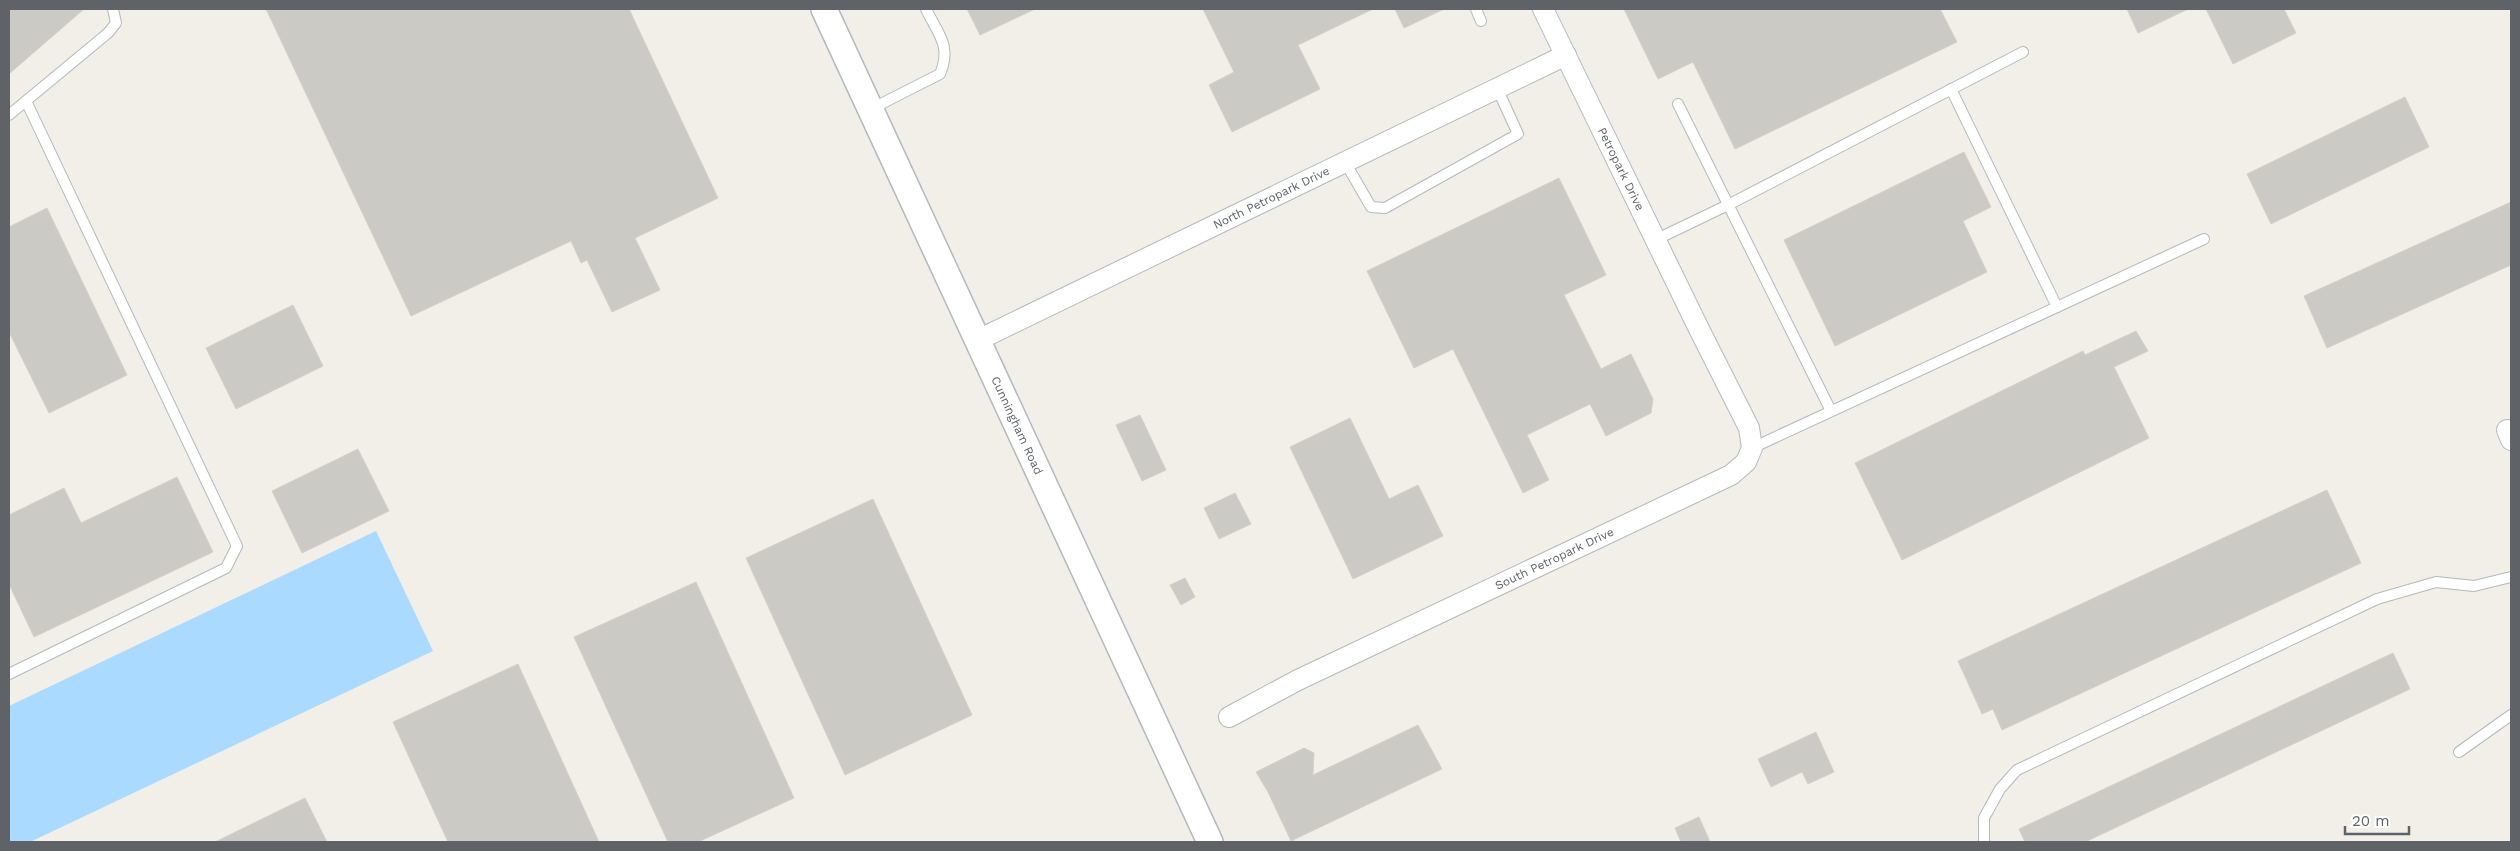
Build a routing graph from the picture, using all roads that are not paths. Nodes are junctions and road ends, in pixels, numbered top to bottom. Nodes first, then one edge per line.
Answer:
1 (113, 9) edge
2 (824, 9) edge
3 (926, 9) edge
4 (1476, 9) edge
5 (1544, 9) edge
6 (1481, 21) dead end
7 (2023, 52) dead end
8 (1566, 55) junction
9 (1497, 88) junction
10 (1951, 89) junction
11 (26, 101) junction
12 (1678, 104) dead end
13 (871, 109) junction
14 (9, 115) edge
15 (1345, 162) junction
16 (1728, 206) junction
17 (2204, 239) dead end
18 (1655, 240) junction
19 (2057, 307) junction
20 (978, 340) junction
21 (1831, 411) junction
22 (1752, 448) junction
23 (2511, 577) edge
24 (9, 674) edge
25 (2511, 715) edge
26 (1229, 717) dead end
27 (2459, 752) dead end
28 (1210, 842) edge
29 (1984, 842) edge

1 - 11 lane
2 - 13 street, Cunningham Road
3 - 13 lane
4 - 6 lane
5 - 8 street, Petropark Drive
7 - 10 lane
8 - 9 street, North Petropark Drive
8 - 18 street, Petropark Drive
9 - 15 street, North Petropark Drive
9 - 15 lane
10 - 16 lane
10 - 19 lane
11 - 14 lane
11 - 24 lane
12 - 16 lane
13 - 20 street, Cunningham Road
15 - 20 street, North Petropark Drive
16 - 18 lane
16 - 21 lane
17 - 19 lane
18 - 22 street, Petropark Drive
19 - 21 lane
20 - 28 street, Cunningham Road
21 - 22 lane
22 - 26 street, South Petropark Drive
23 - 29 lane
25 - 27 lane

